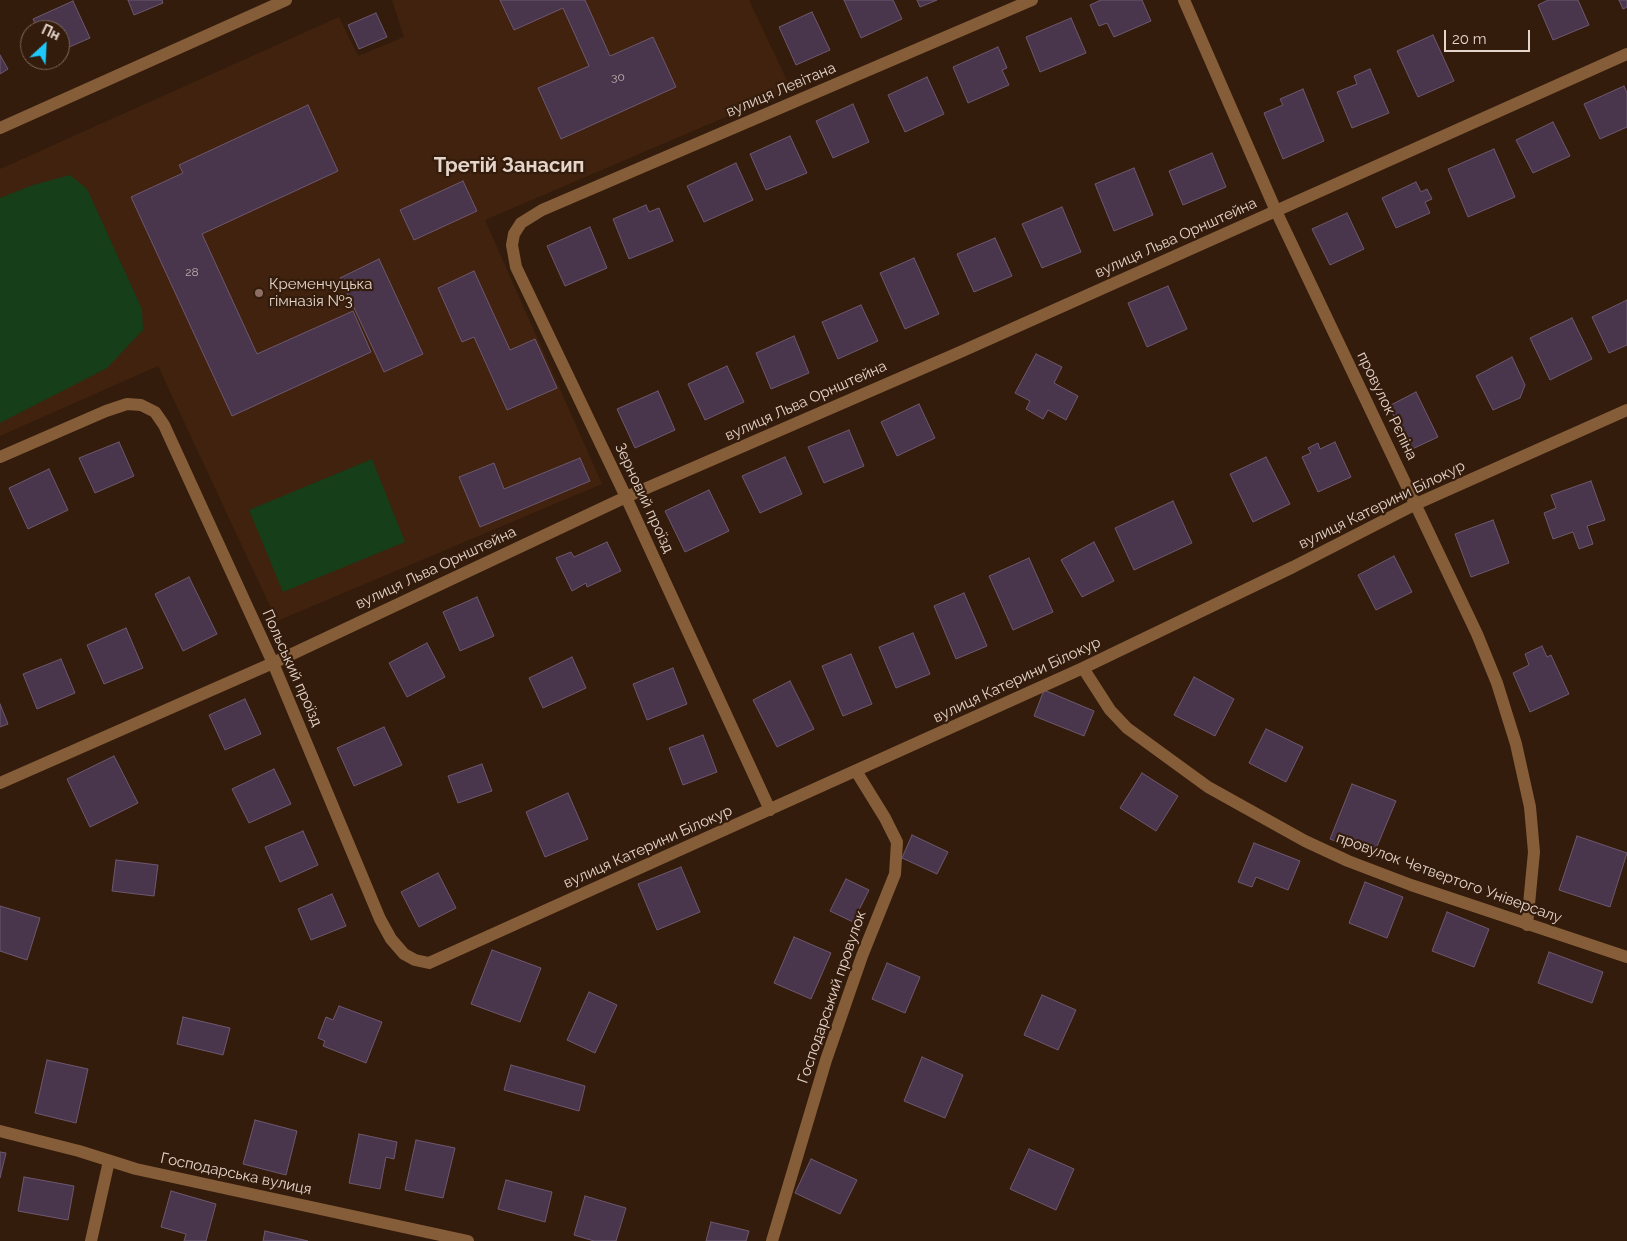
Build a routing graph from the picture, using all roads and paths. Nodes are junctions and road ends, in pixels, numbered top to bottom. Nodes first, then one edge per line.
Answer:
1 (286, 0) edge
2 (1032, 0) edge
3 (1184, 0) edge
4 (1627, 54) edge
5 (0, 128) edge
6 (542, 210) joint
7 (1276, 211) junction
8 (1627, 410) edge
9 (0, 457) edge
10 (626, 497) junction
11 (1416, 504) junction
12 (273, 663) junction
13 (1083, 668) junction
14 (856, 771) junction
15 (0, 783) edge
16 (770, 810) junction
17 (1527, 925) junction
18 (1627, 958) edge
19 (415, 960) joint
20 (0, 1132) edge
21 (109, 1161) junction
22 (91, 1241) edge
23 (468, 1241) edge
24 (772, 1241) edge

1 - 5 street
2 - 6 street, вулиця Левітана
3 - 7 street, провулок Рєпіна
4 - 7 street, вулиця Льва Орнштейна
6 - 10 street, Зерновий проїзд
7 - 10 street, вулиця Льва Орнштейна
7 - 11 street, провулок Рєпіна
8 - 11 street, вулиця Катерини Білокур
9 - 12 street, Польський проїзд
10 - 12 street, вулиця Льва Орнштейна
10 - 16 street, Зерновий проїзд
11 - 13 street, вулиця Катерини Білокур
11 - 17 street, провулок Рєпіна
12 - 15 street, вулиця Льва Орнштейна
12 - 19 street, Польський проїзд
13 - 14 street, вулиця Катерини Білокур
13 - 17 street, провулок Четвертого Універсалу
14 - 16 street, вулиця Катерини Білокур
14 - 24 street, Господарський провулок
16 - 19 street, вулиця Катерини Білокур
17 - 18 street, провулок Четвертого Універсалу
20 - 21 street, Господарська вулиця
21 - 22 street
21 - 23 street, Господарська вулиця

